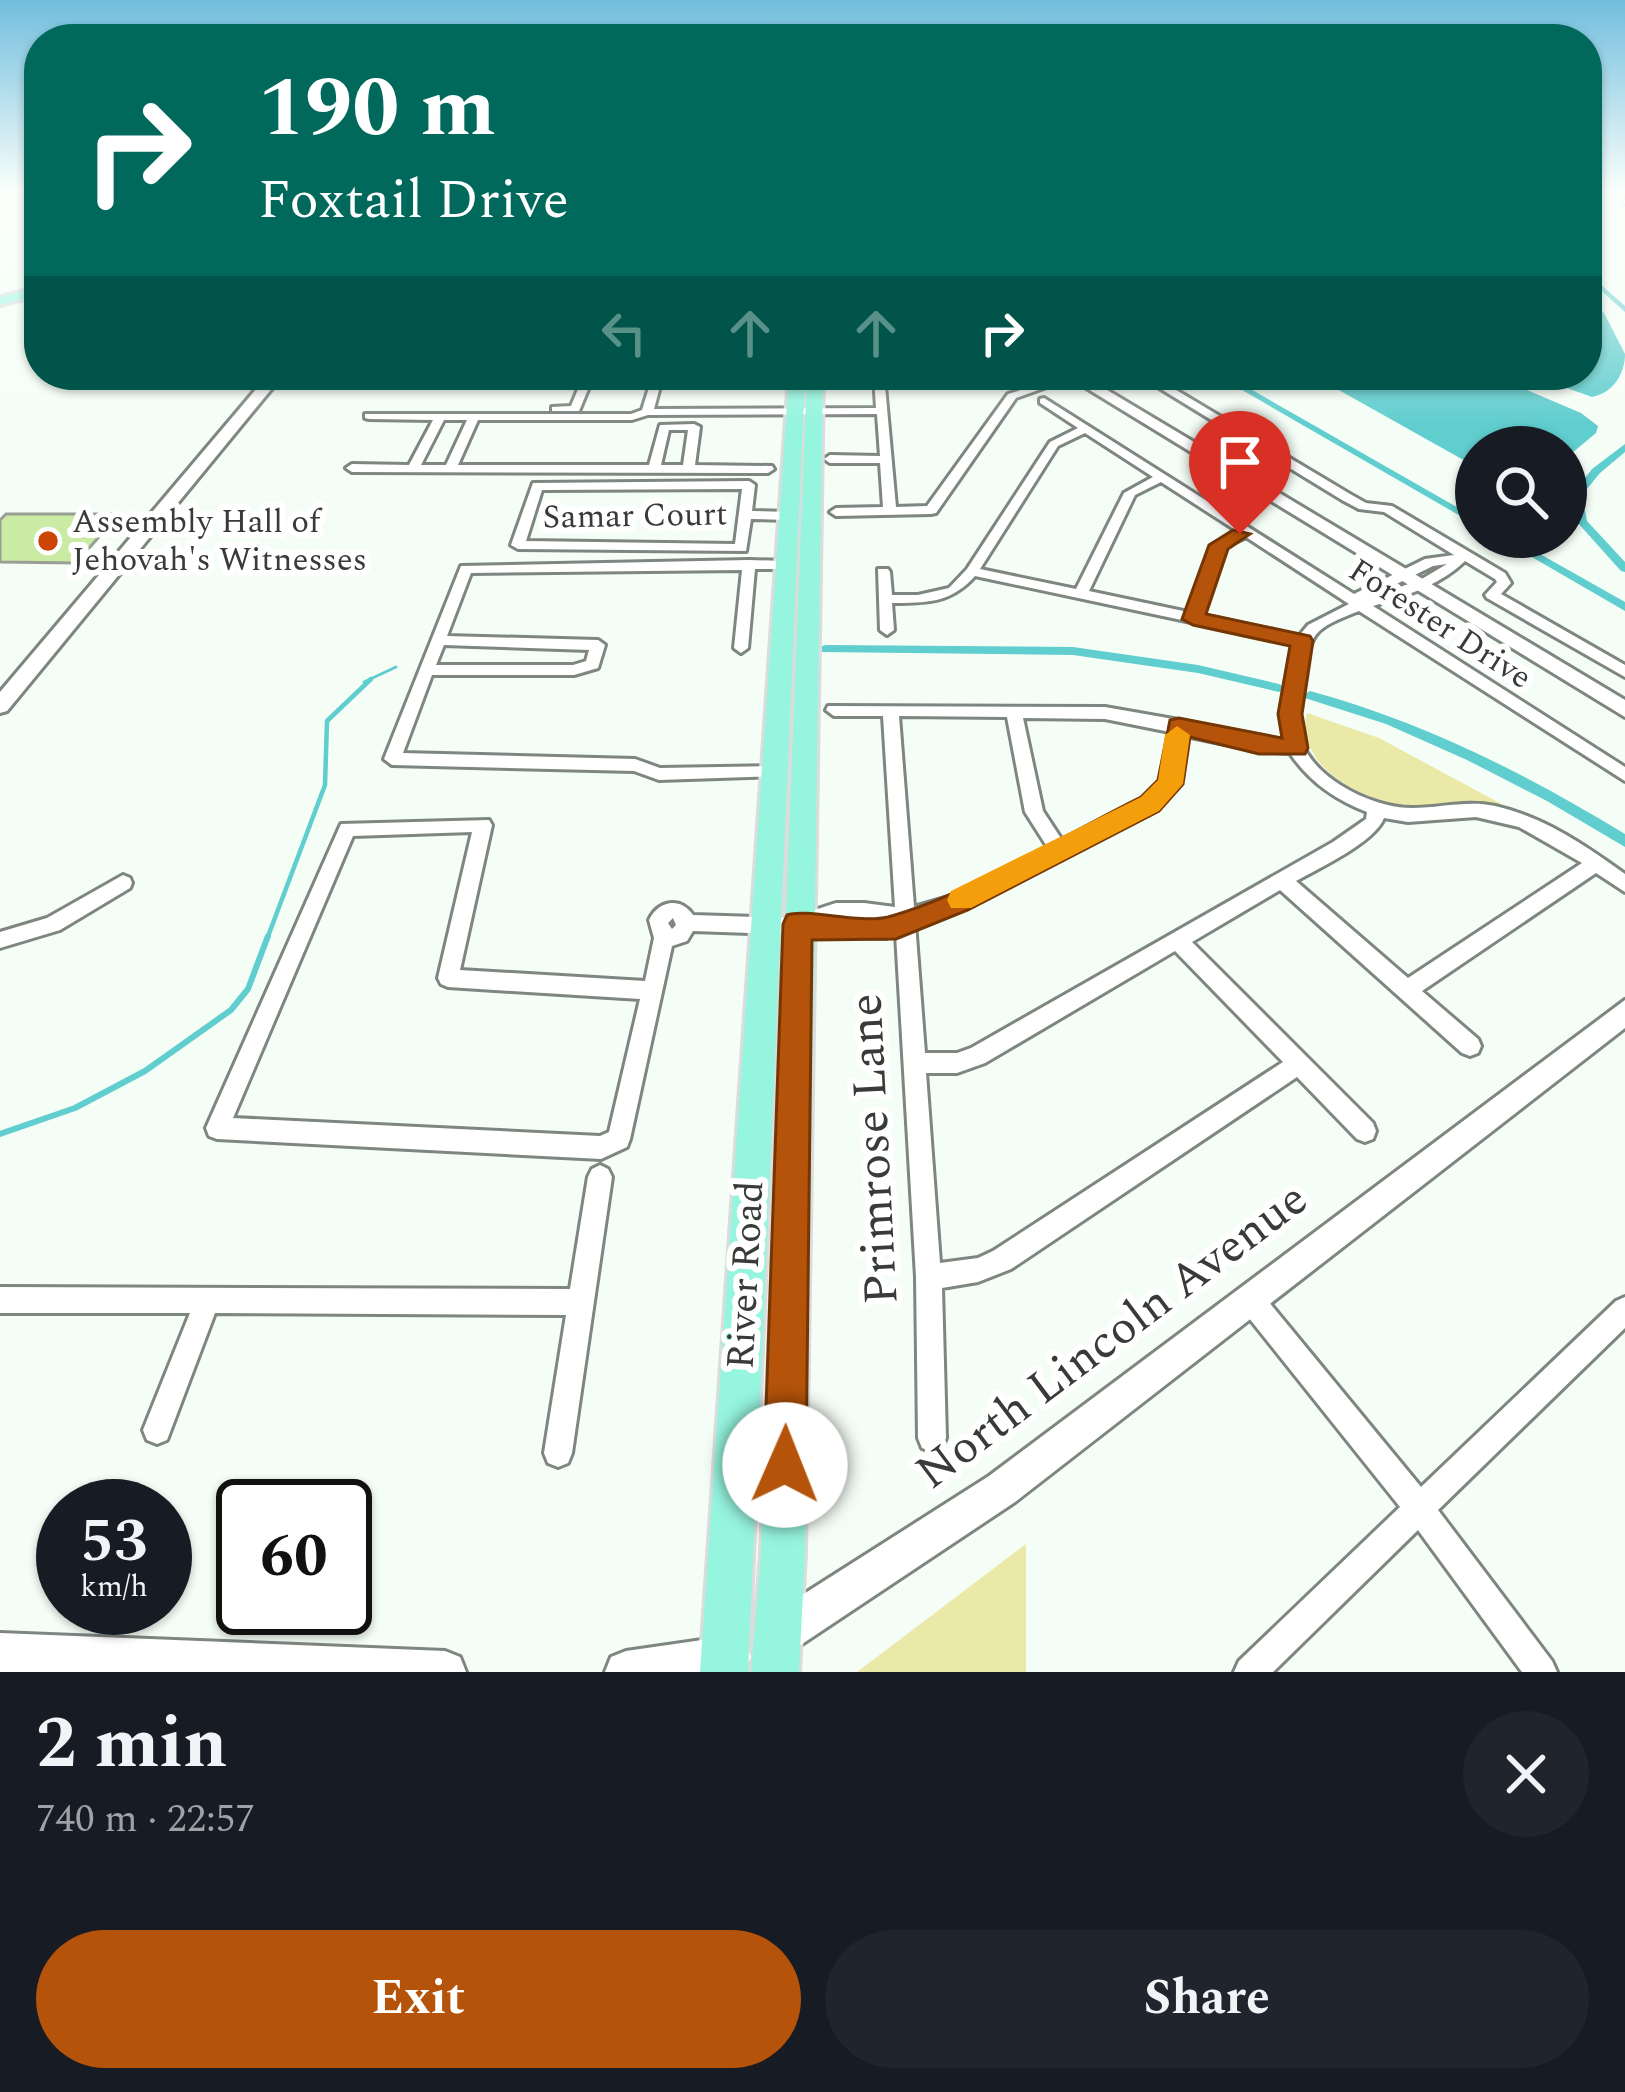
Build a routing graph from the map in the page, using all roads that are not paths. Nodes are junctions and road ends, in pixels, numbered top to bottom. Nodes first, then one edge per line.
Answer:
1 (263, 390) edge
2 (583, 390) edge
3 (658, 390) edge
4 (800, 390) edge
5 (810, 390) edge
6 (879, 390) edge
7 (1031, 390) edge
8 (1117, 390) edge
9 (1168, 390) edge
10 (1044, 401) dead end
11 (523, 409) dead end
12 (804, 411) junction
13 (880, 411) junction
14 (369, 416) dead end
15 (440, 417) junction
16 (472, 418) junction
17 (657, 418) junction
18 (1087, 428) junction
19 (830, 459) dead end
20 (885, 460) junction
21 (352, 468) dead end
22 (413, 468) junction
23 (450, 469) junction
24 (688, 469) junction
25 (768, 469) dead end
26 (654, 470) junction
27 (1162, 477) junction
28 (836, 512) dead end
29 (890, 512) junction
30 (747, 514) junction
31 (789, 515) junction
32 (1246, 531) junction
33 (1455, 551) edge
34 (1461, 558) edge
35 (1467, 558) edge
36 (749, 564) junction
37 (786, 565) junction
38 (972, 571) junction
39 (883, 572) dead end
40 (1410, 580) junction
41 (1080, 595) junction
42 (885, 599) junction
43 (1354, 606) junction
44 (1193, 619) junction
45 (887, 630) dead end
46 (439, 640) junction
47 (1302, 641) junction
48 (741, 647) dead end
49 (427, 670) junction
50 (1625, 672) edge
51 (0, 706) edge
52 (834, 710) dead end
53 (1625, 710) edge
54 (891, 712) junction
55 (1014, 712) junction
56 (1179, 726) junction
57 (1296, 748) junction
58 (774, 772) junction
59 (1625, 776) edge
60 (1376, 808) junction
61 (1059, 850) junction
62 (1596, 863) junction
63 (1283, 880) junction
64 (123, 883) dead end
65 (1625, 884) edge
66 (905, 919) junction
67 (781, 926) junction
68 (0, 940) edge
69 (1179, 942) junction
70 (649, 990) junction
71 (1407, 990) junction
72 (1625, 1012) edge
73 (1470, 1046) dead end
74 (915, 1064) junction
75 (1298, 1064) junction
76 (1364, 1131) dead end
77 (600, 1177) dead end
78 (929, 1277) junction
79 (208, 1299) junction
80 (1250, 1299) junction
81 (0, 1300) edge
82 (578, 1302) junction
83 (1625, 1310) edge
84 (158, 1430) dead end
85 (932, 1438) dead end
86 (558, 1454) dead end
87 (1418, 1507) junction
88 (0, 1654) edge
89 (776, 1654) edge
90 (724, 1666) edge
91 (445, 1672) edge
92 (626, 1672) edge
93 (1250, 1672) edge
94 (1541, 1672) edge

1 - 51 street
2 - 11 street
3 - 17 street
4 - 12 main road, River Road
5 - 12 main road, River Road
6 - 13 street
7 - 29 street
8 - 40 street
9 - 33 street
10 - 18 street, Forester Drive
12 - 13 street
12 - 17 street
12 - 31 main road, River Road
12 - 67 main road, River Road
13 - 20 street
14 - 15 street
15 - 16 street
15 - 22 street
16 - 17 street
16 - 23 street
17 - 24 street
17 - 26 street
18 - 27 street, Forester Drive
18 - 38 street
19 - 20 street
20 - 29 street
21 - 22 street
22 - 23 street
23 - 26 street
24 - 25 street
24 - 26 street
27 - 32 street, Forester Drive
27 - 41 street
28 - 29 street
30 - 30 street, Samar Court
30 - 31 street, Samar Court
31 - 37 main road, River Road
32 - 43 street, Forester Drive
32 - 44 street
34 - 40 street
35 - 50 street
36 - 37 street
36 - 46 street
36 - 48 street
37 - 58 main road, River Road
38 - 41 street
38 - 42 street
39 - 42 street
40 - 43 street
40 - 53 street
41 - 44 street
42 - 45 street
43 - 47 street
43 - 59 street, Forester Drive
44 - 47 street
46 - 49 street
46 - 49 street
47 - 57 street
49 - 58 street
52 - 54 street
54 - 55 street
54 - 66 street, Primrose Lane
55 - 56 street
55 - 61 street
56 - 57 street
56 - 61 street
57 - 60 street
58 - 67 main road, River Road
60 - 62 street
60 - 63 street
61 - 66 street
62 - 65 street
62 - 71 street
63 - 69 street
63 - 71 street
64 - 68 street
66 - 67 street
66 - 74 street, Primrose Lane
67 - 70 street
67 - 89 main road, River Road
67 - 90 main road, River Road
69 - 74 street
69 - 75 street
70 - 70 street
71 - 73 street
72 - 80 street, North Lincoln Avenue
74 - 78 street, Primrose Lane
75 - 76 street
75 - 78 street
77 - 82 street
78 - 85 street, Primrose Lane
79 - 81 street
79 - 82 street
79 - 84 street
80 - 87 street
80 - 89 street, North Lincoln Avenue
82 - 86 street
83 - 87 street
87 - 93 street
87 - 94 street
88 - 91 street
89 - 90 street, North Lincoln Avenue
90 - 92 street, North Lincoln Avenue

